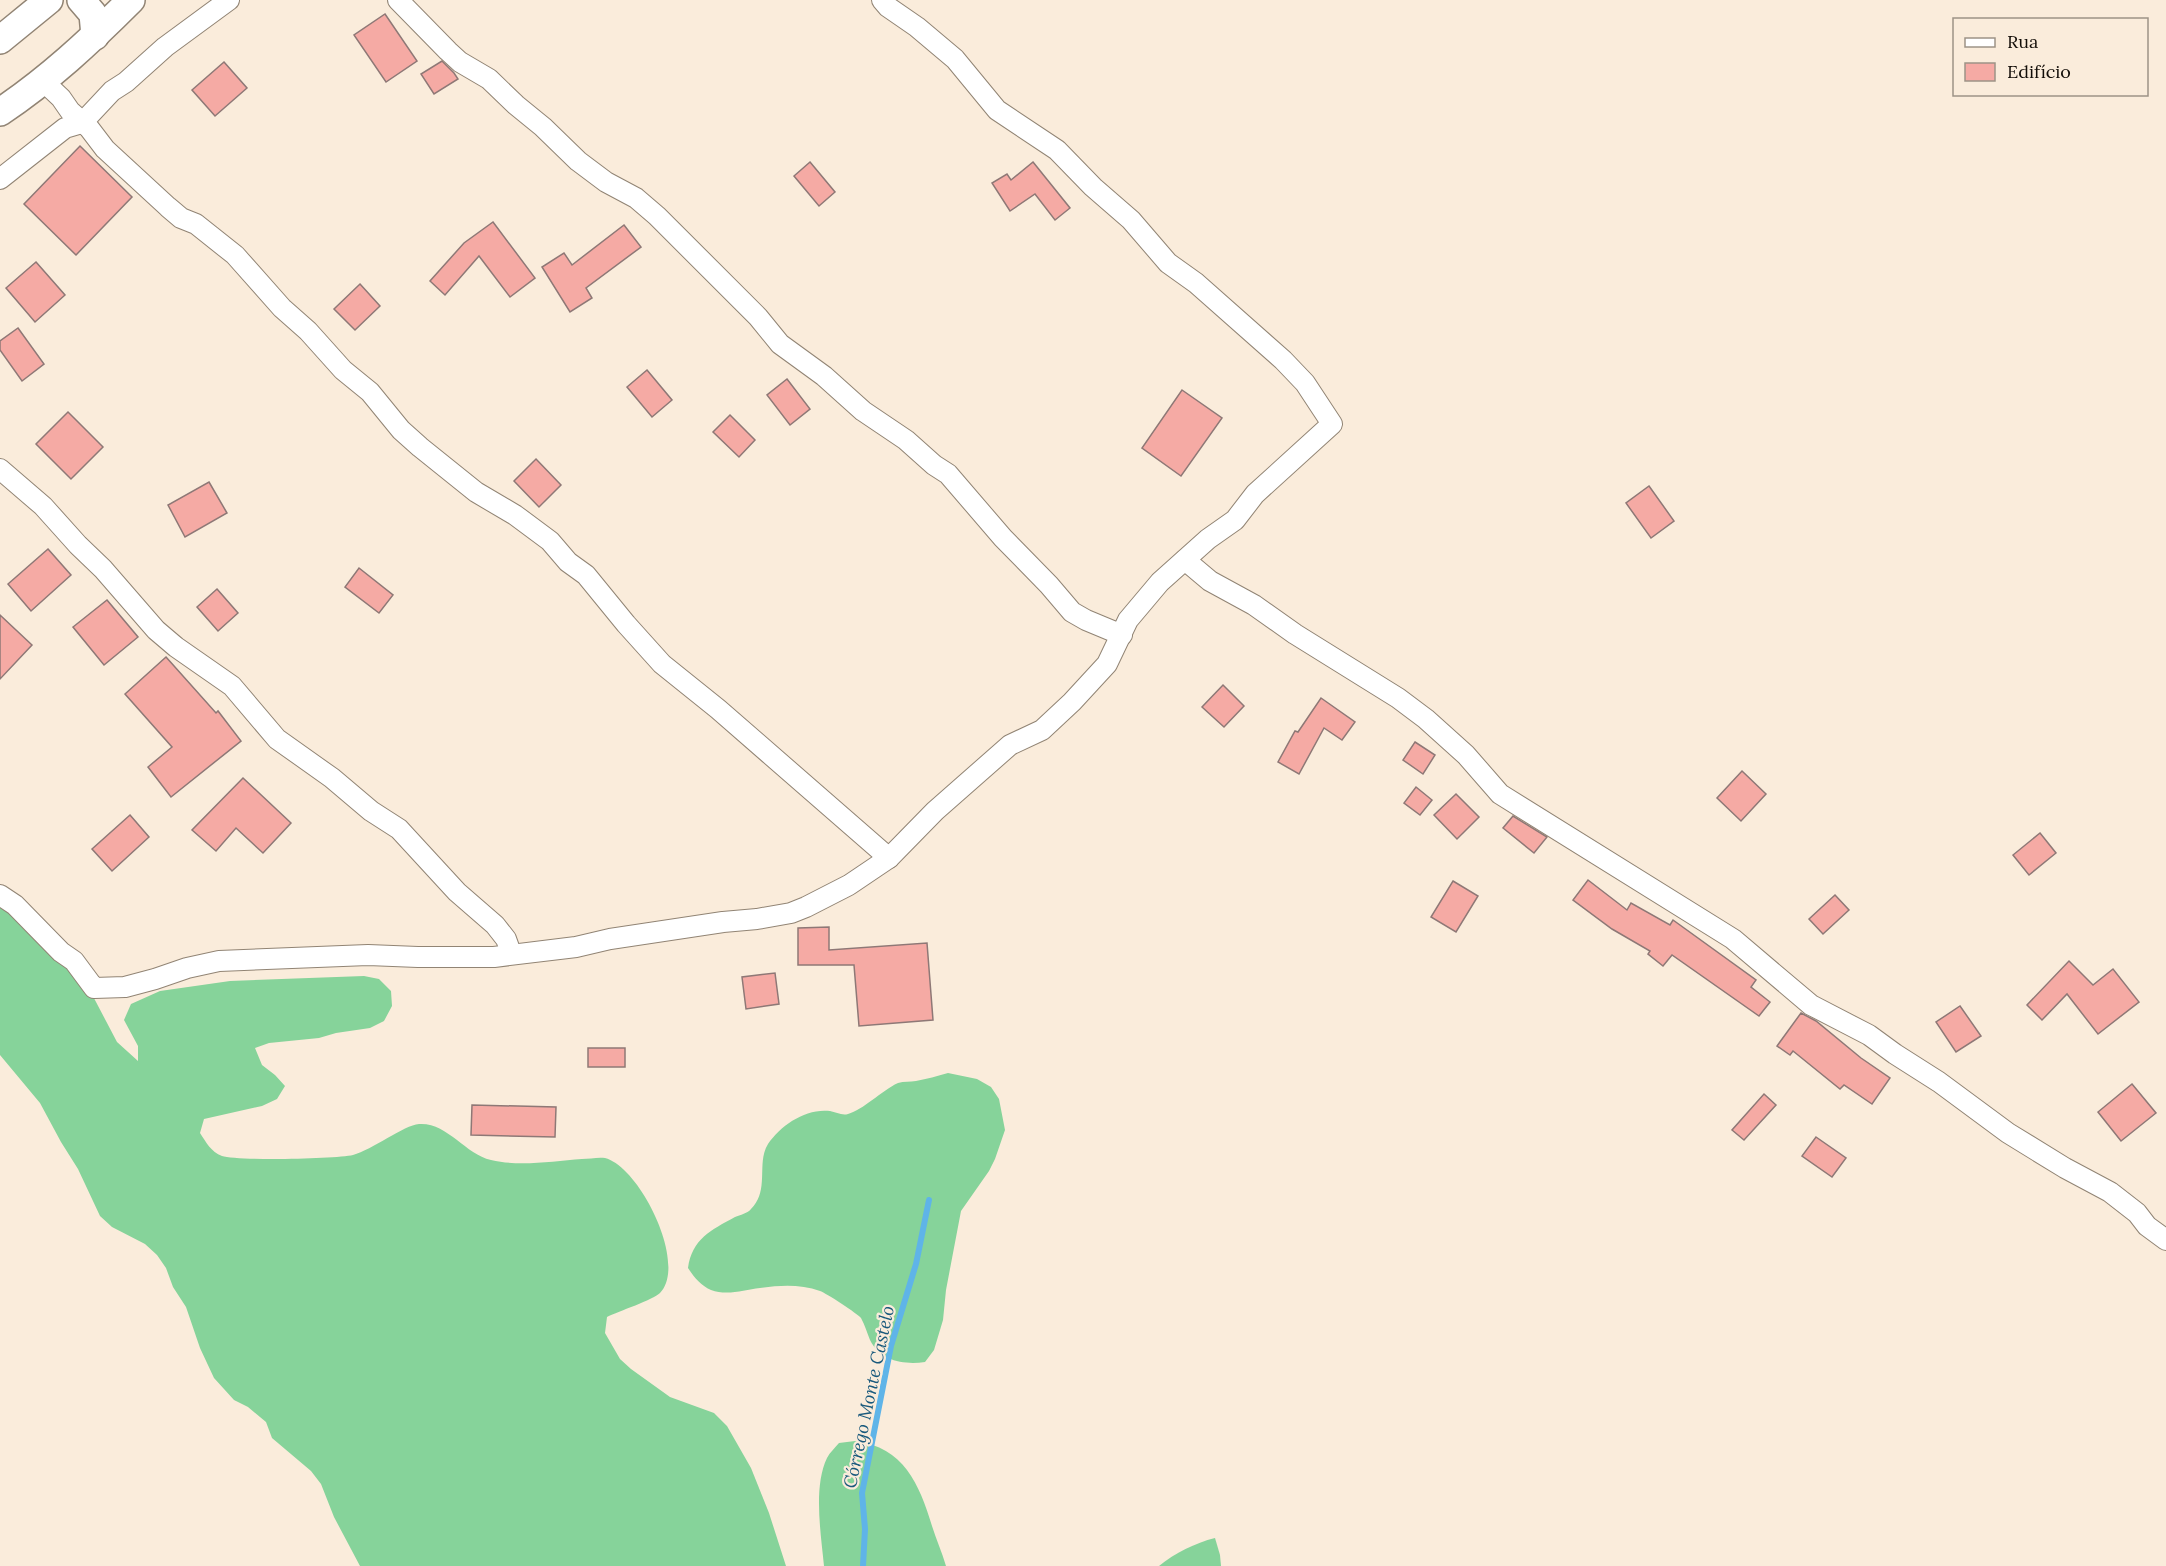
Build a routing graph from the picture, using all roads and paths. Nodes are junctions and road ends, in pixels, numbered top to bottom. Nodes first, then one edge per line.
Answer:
1 (49, 0) edge
2 (81, 0) edge
3 (130, 0) edge
4 (228, 0) edge
5 (398, 0) edge
6 (882, 0) edge
7 (95, 36) junction
8 (0, 40) edge
9 (43, 81) junction
10 (0, 112) edge
11 (82, 123) junction
12 (0, 178) edge
13 (0, 469) edge
14 (1185, 560) junction
15 (1122, 635) junction
16 (889, 858) junction
17 (0, 895) edge
18 (511, 953) junction
19 (2166, 1239) edge

1 - 8 street
2 - 7 street
3 - 7 street
4 - 11 street
5 - 15 street
6 - 14 street
7 - 9 street
9 - 10 street
9 - 11 street
11 - 12 street
11 - 16 street
13 - 18 street
14 - 15 street
14 - 19 street
15 - 16 street
16 - 18 street
17 - 18 street

